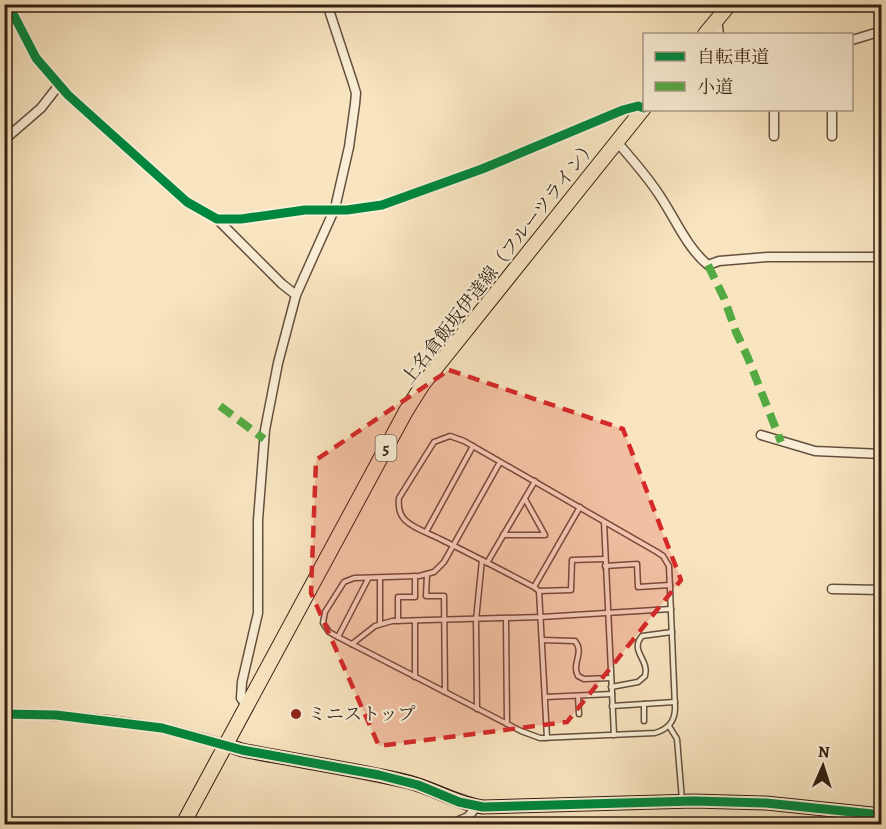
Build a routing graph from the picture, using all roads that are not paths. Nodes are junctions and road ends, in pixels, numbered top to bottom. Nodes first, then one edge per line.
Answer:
1 (8, 4) edge
2 (327, 4) edge
3 (722, 10) edge
4 (882, 31) edge
5 (706, 33) edge
6 (719, 33) edge
7 (853, 40) edge
8 (59, 85) junction
9 (643, 108) edge
10 (643, 109) edge
11 (774, 111) edge
12 (832, 111) edge
13 (774, 136) dead end
14 (831, 136) dead end
15 (4, 140) edge
16 (617, 142) junction
17 (335, 208) junction
18 (217, 219) junction
19 (882, 257) edge
20 (296, 295) junction
21 (761, 435) dead end
22 (473, 446) junction
23 (882, 454) edge
24 (500, 462) junction
25 (535, 482) junction
26 (525, 498) junction
27 (580, 507) junction
28 (604, 521) junction
29 (426, 532) junction
30 (503, 535) junction
31 (452, 545) junction
32 (604, 559) junction
33 (482, 560) junction
34 (487, 563) junction
35 (605, 566) junction
36 (427, 574) junction
37 (415, 576) junction
38 (380, 578) junction
39 (368, 579) junction
40 (670, 585) junction
41 (534, 587) junction
42 (832, 589) dead end
43 (882, 590) edge
44 (539, 591) junction
45 (671, 609) junction
46 (607, 614) junction
47 (541, 617) junction
48 (506, 619) junction
49 (444, 620) junction
50 (476, 620) junction
51 (398, 621) junction
52 (415, 621) junction
53 (380, 624) junction
54 (672, 632) junction
55 (338, 637) junction
56 (542, 640) junction
57 (352, 644) junction
58 (415, 677) junction
59 (611, 678) junction
60 (611, 687) junction
61 (445, 692) junction
62 (612, 694) junction
63 (578, 696) junction
64 (545, 697) junction
65 (675, 702) junction
66 (644, 704) junction
67 (612, 706) junction
68 (247, 707) junction
69 (477, 709) junction
70 (4, 714) edge
71 (579, 714) dead end
72 (644, 721) dead end
73 (507, 724) junction
74 (669, 726) junction
75 (614, 735) junction
76 (547, 738) junction
77 (227, 745) junction
78 (682, 801) junction
79 (477, 806) junction
80 (882, 814) edge
81 (183, 825) edge
82 (452, 825) edge

1 - 8 street
2 - 17 street
3 - 5 main road
3 - 6 street
4 - 7 street
8 - 15 street
8 - 18 street
9 - 17 street
10 - 16 main road, 上名倉飯坂伊達線（フルーツライン） / 5
11 - 13 street
12 - 14 street
16 - 19 street
16 - 68 main road, 上名倉飯坂伊達線（フルーツライン） / 5
17 - 18 street
17 - 20 street
18 - 20 street
20 - 68 street
21 - 23 street
22 - 24 lane
22 - 29 lane
22 - 29 lane
24 - 25 lane
24 - 31 lane
25 - 26 lane
25 - 27 lane
26 - 30 lane
26 - 30 lane
27 - 28 lane
27 - 41 lane
28 - 32 lane
28 - 40 lane
29 - 31 lane
30 - 34 lane
31 - 33 lane
31 - 36 lane
32 - 35 lane
32 - 44 lane
33 - 34 lane
33 - 50 lane
34 - 41 lane
35 - 40 lane
35 - 46 lane
36 - 37 lane
36 - 49 lane
37 - 38 lane
37 - 51 lane
38 - 39 lane
38 - 53 lane
39 - 55 lane
39 - 55 lane
40 - 45 lane
41 - 44 lane
42 - 43 street
44 - 47 lane
45 - 46 lane
45 - 54 lane
46 - 47 lane
46 - 59 lane
47 - 48 lane
47 - 56 lane
48 - 50 lane
48 - 73 lane
49 - 50 lane
49 - 52 lane
49 - 61 lane
50 - 69 lane
51 - 52 lane
51 - 53 lane
52 - 58 lane
53 - 57 lane
54 - 60 lane
54 - 65 lane
55 - 57 lane
56 - 59 lane
56 - 64 lane
57 - 58 lane
58 - 61 lane
59 - 60 lane
60 - 62 lane
61 - 69 lane
62 - 63 lane
62 - 67 lane
63 - 64 lane
63 - 71 lane
64 - 76 lane
65 - 66 lane
65 - 74 lane
66 - 67 lane
66 - 72 lane
67 - 75 lane
68 - 77 main road, 上名倉飯坂伊達線（フルーツライン） / 5
69 - 73 lane
70 - 77 street
73 - 76 lane
74 - 75 lane
74 - 78 lane
75 - 76 lane
77 - 79 street
77 - 81 main road, 上名倉飯坂伊達線（フルーツライン） / 5
78 - 79 street
78 - 80 street
79 - 82 street

